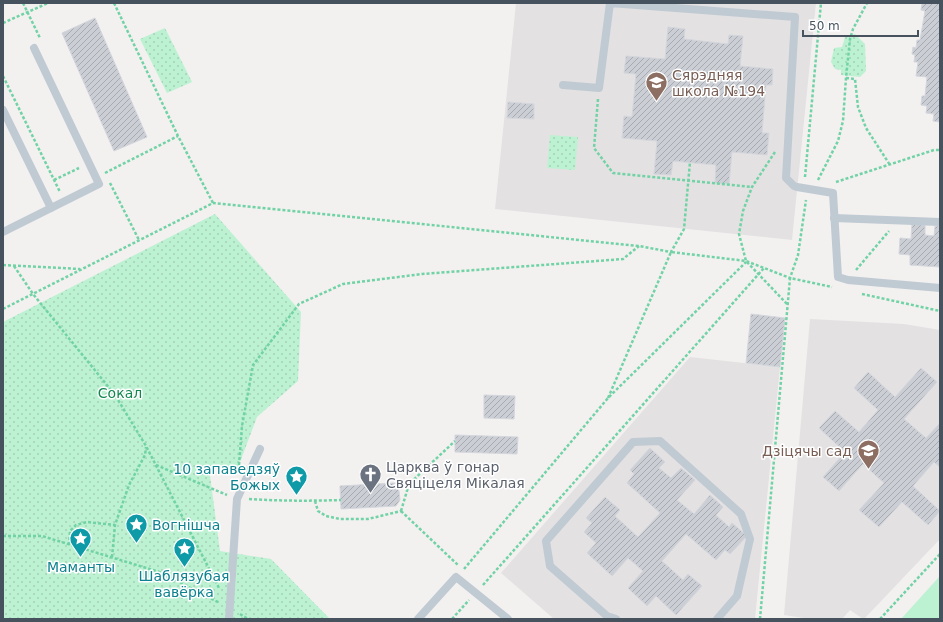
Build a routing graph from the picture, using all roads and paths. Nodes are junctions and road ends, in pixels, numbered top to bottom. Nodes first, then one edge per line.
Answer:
1 (23, 3) edge
2 (48, 3) edge
3 (114, 3) edge
4 (821, 3) edge
5 (867, 3) edge
6 (27, 12) junction
7 (3, 23) edge
8 (34, 48) dead end
9 (3, 76) edge
10 (846, 78) junction
11 (563, 85) dead end
12 (599, 88) junction
13 (3, 110) edge
14 (777, 149) dead end
15 (940, 150) edge
16 (690, 162) dead end
17 (890, 164) junction
18 (83, 172) dead end
19 (54, 180) junction
20 (688, 181) junction
21 (835, 182) dead end
22 (752, 187) junction
23 (804, 188) junction
24 (813, 190) junction
25 (61, 194) dead end
26 (213, 203) junction
27 (51, 208) junction
28 (834, 218) junction
29 (899, 220) junction
30 (940, 222) edge
31 (3, 232) edge
32 (639, 246) junction
33 (671, 252) junction
34 (746, 261) junction
35 (3, 266) edge
36 (14, 266) junction
37 (764, 268) junction
38 (82, 269) junction
39 (759, 274) junction
40 (790, 278) junction
41 (848, 280) junction
42 (825, 286) dead end
43 (940, 288) edge
44 (33, 294) junction
45 (860, 294) dead end
46 (788, 304) junction
47 (3, 309) edge
48 (940, 311) edge
49 (608, 398) junction
50 (455, 441) dead end
51 (146, 446) junction
52 (260, 449) dead end
53 (156, 464) junction
54 (239, 470) dead end
55 (237, 499) junction
56 (341, 500) dead end
57 (315, 501) junction
58 (401, 511) junction
59 (115, 525) junction
60 (3, 536) edge
61 (69, 545) junction
62 (940, 554) edge
63 (112, 558) junction
64 (476, 593) junction
65 (230, 608) junction
66 (229, 619) edge
67 (418, 619) edge
68 (452, 619) edge
69 (508, 619) edge
70 (616, 619) edge
71 (717, 619) edge
72 (760, 619) edge
73 (880, 619) edge

1 - 6 path
2 - 6 path
3 - 26 path
4 - 23 path
5 - 10 path
6 - 7 path
8 - 27 lane
9 - 19 path
10 - 17 path
10 - 24 path
11 - 12 lane
12 - 20 path
12 - 23 lane
13 - 27 lane
14 - 22 path
15 - 17 path
16 - 20 path
17 - 21 path
18 - 19 path
19 - 25 path
20 - 22 path
20 - 33 path
22 - 34 path
23 - 24 lane
23 - 40 path
24 - 28 lane
26 - 32 path
26 - 38 path
27 - 31 lane
28 - 29 lane
28 - 41 lane
29 - 30 lane
29 - 41 path
32 - 33 path
32 - 54 path
33 - 34 path
33 - 49 path
34 - 37 path
34 - 39 path
34 - 49 path
35 - 36 path
36 - 38 path
36 - 44 path
37 - 39 path
37 - 40 path
38 - 44 path
39 - 46 path
39 - 64 path
40 - 42 path
40 - 46 path
41 - 43 lane
44 - 47 path
44 - 51 path
45 - 48 path
46 - 72 path
49 - 58 path
50 - 58 path
51 - 53 path
51 - 59 path
52 - 55 lane
53 - 55 path
53 - 65 path
55 - 57 path
55 - 65 lane
56 - 57 path
57 - 58 path
59 - 61 path
59 - 63 path
60 - 61 path
61 - 63 path
62 - 73 path
63 - 65 path
64 - 67 lane
64 - 68 path
64 - 69 lane
65 - 66 lane
70 - 71 lane

